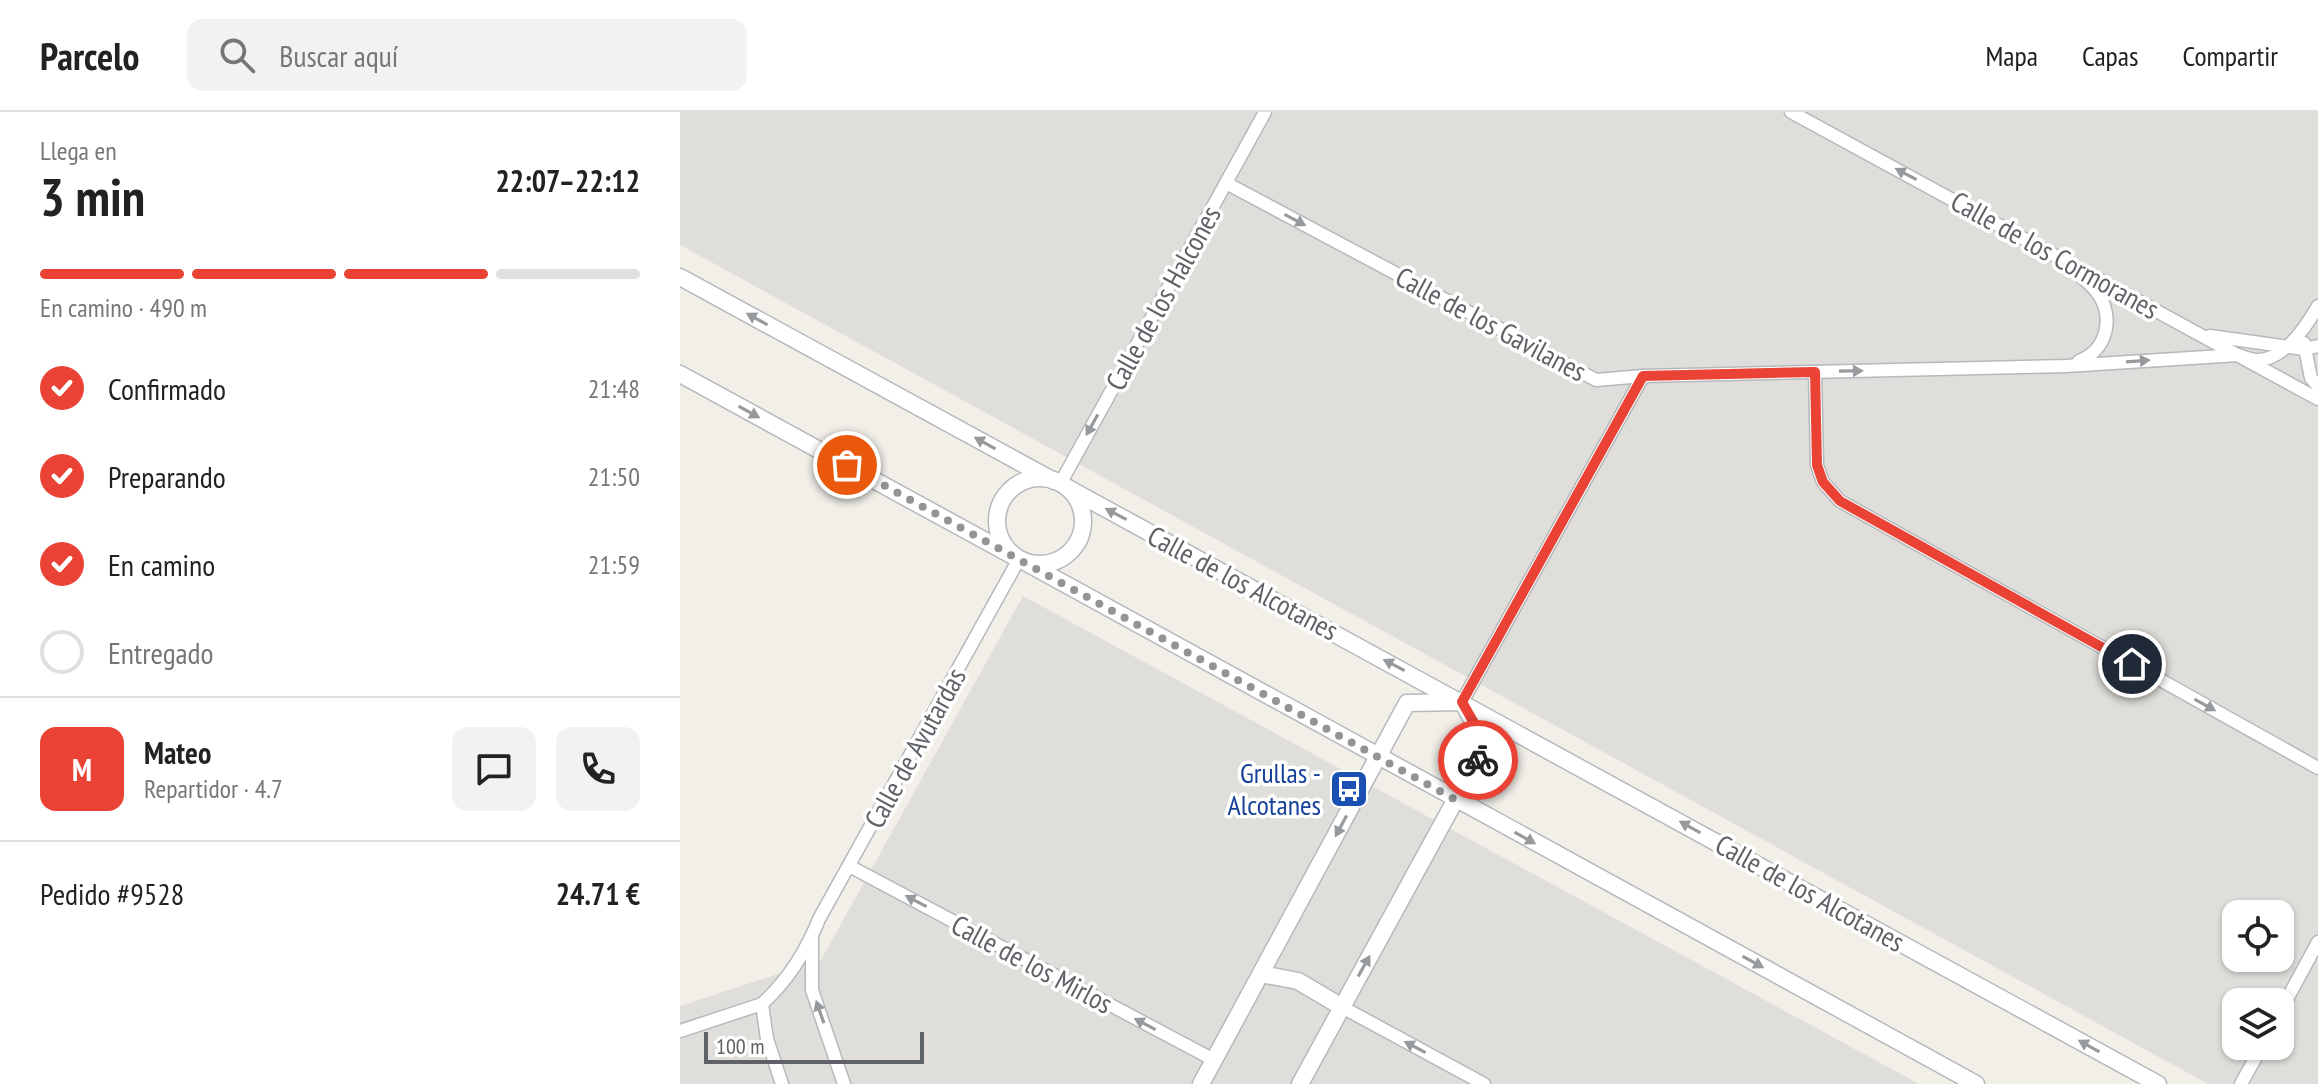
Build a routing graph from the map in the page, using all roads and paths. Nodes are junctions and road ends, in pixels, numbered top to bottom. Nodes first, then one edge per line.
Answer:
1 (1265, 112) edge
2 (1791, 112) edge
3 (1226, 183) junction
4 (2058, 256) junction
5 (680, 277) edge
6 (2318, 306) edge
7 (2306, 328) junction
8 (2201, 335) junction
9 (2318, 346) edge
10 (2286, 347) junction
11 (2304, 349) junction
12 (2238, 355) junction
13 (2066, 366) junction
14 (1815, 372) junction
15 (680, 374) edge
16 (1643, 376) junction
17 (2318, 386) edge
18 (2318, 399) edge
19 (1060, 484) junction
20 (1019, 559) junction
21 (1462, 702) junction
22 (1378, 757) junction
23 (2318, 768) edge
24 (1456, 800) junction
25 (851, 867) junction
26 (812, 937) junction
27 (2318, 942) edge
28 (1261, 974) junction
29 (2293, 988) edge
30 (762, 1004) junction
31 (1342, 1007) junction
32 (680, 1031) edge
33 (1214, 1060) junction
34 (2254, 1060) edge
35 (782, 1084) edge
36 (844, 1084) edge
37 (1201, 1084) edge
38 (1300, 1084) edge
39 (1484, 1084) edge
40 (1976, 1084) edge
41 (2158, 1084) edge
42 (2241, 1084) edge

1 - 3 street, Calle de los Halcones
4 -> 2 street, Calle de los Cormoranes
3 -> 16 street, Calle de los Gavilanes
3 -> 19 street, Calle de los Halcones
4 - 8 street, Calle de los Cormoranes
4 - 13 street, Calle de los Gavilanes
19 -> 5 street, Calle de los Alcotanes
6 - 7 street
7 - 10 street, Calle de los Gavilanes
7 - 11 street
8 - 10 street, Calle de los Gavilanes
8 - 12 street, Calle de los Cormoranes
9 - 11 street, Calle de los Gavilanes
10 - 11 street, Calle de los Gavilanes
10 - 12 street, Calle de los Gavilanes
11 - 17 street
13 -> 12 street, Calle de los Gavilanes
12 - 18 street, Calle de los Cormoranes
14 -> 13 street, Calle de los Gavilanes
14 - 16 street, Calle de los Gavilanes
14 -> 23 street
15 -> 20 street
16 - 21 street
19 - 20 street
19 - 20 street
21 -> 19 street, Calle de los Alcotanes
20 - 22 street
20 - 25 street, Calle de Avutardas
21 - 22 street, Calle de los Alcotanes
21 - 24 street
41 -> 21 street, Calle de los Alcotanes
22 - 24 street
22 -> 28 street
31 -> 24 street
24 -> 40 street
25 - 26 street, Calle de Avutardas
33 -> 25 street, Calle de los Mirlos
26 - 30 street, Calle de Avutardas
36 -> 26 street, Calle de Avutardas
27 - 29 street
28 - 31 street
28 - 33 street
30 - 32 street
30 - 35 street
31 - 38 street
39 -> 31 street
33 - 37 street
34 - 42 street

